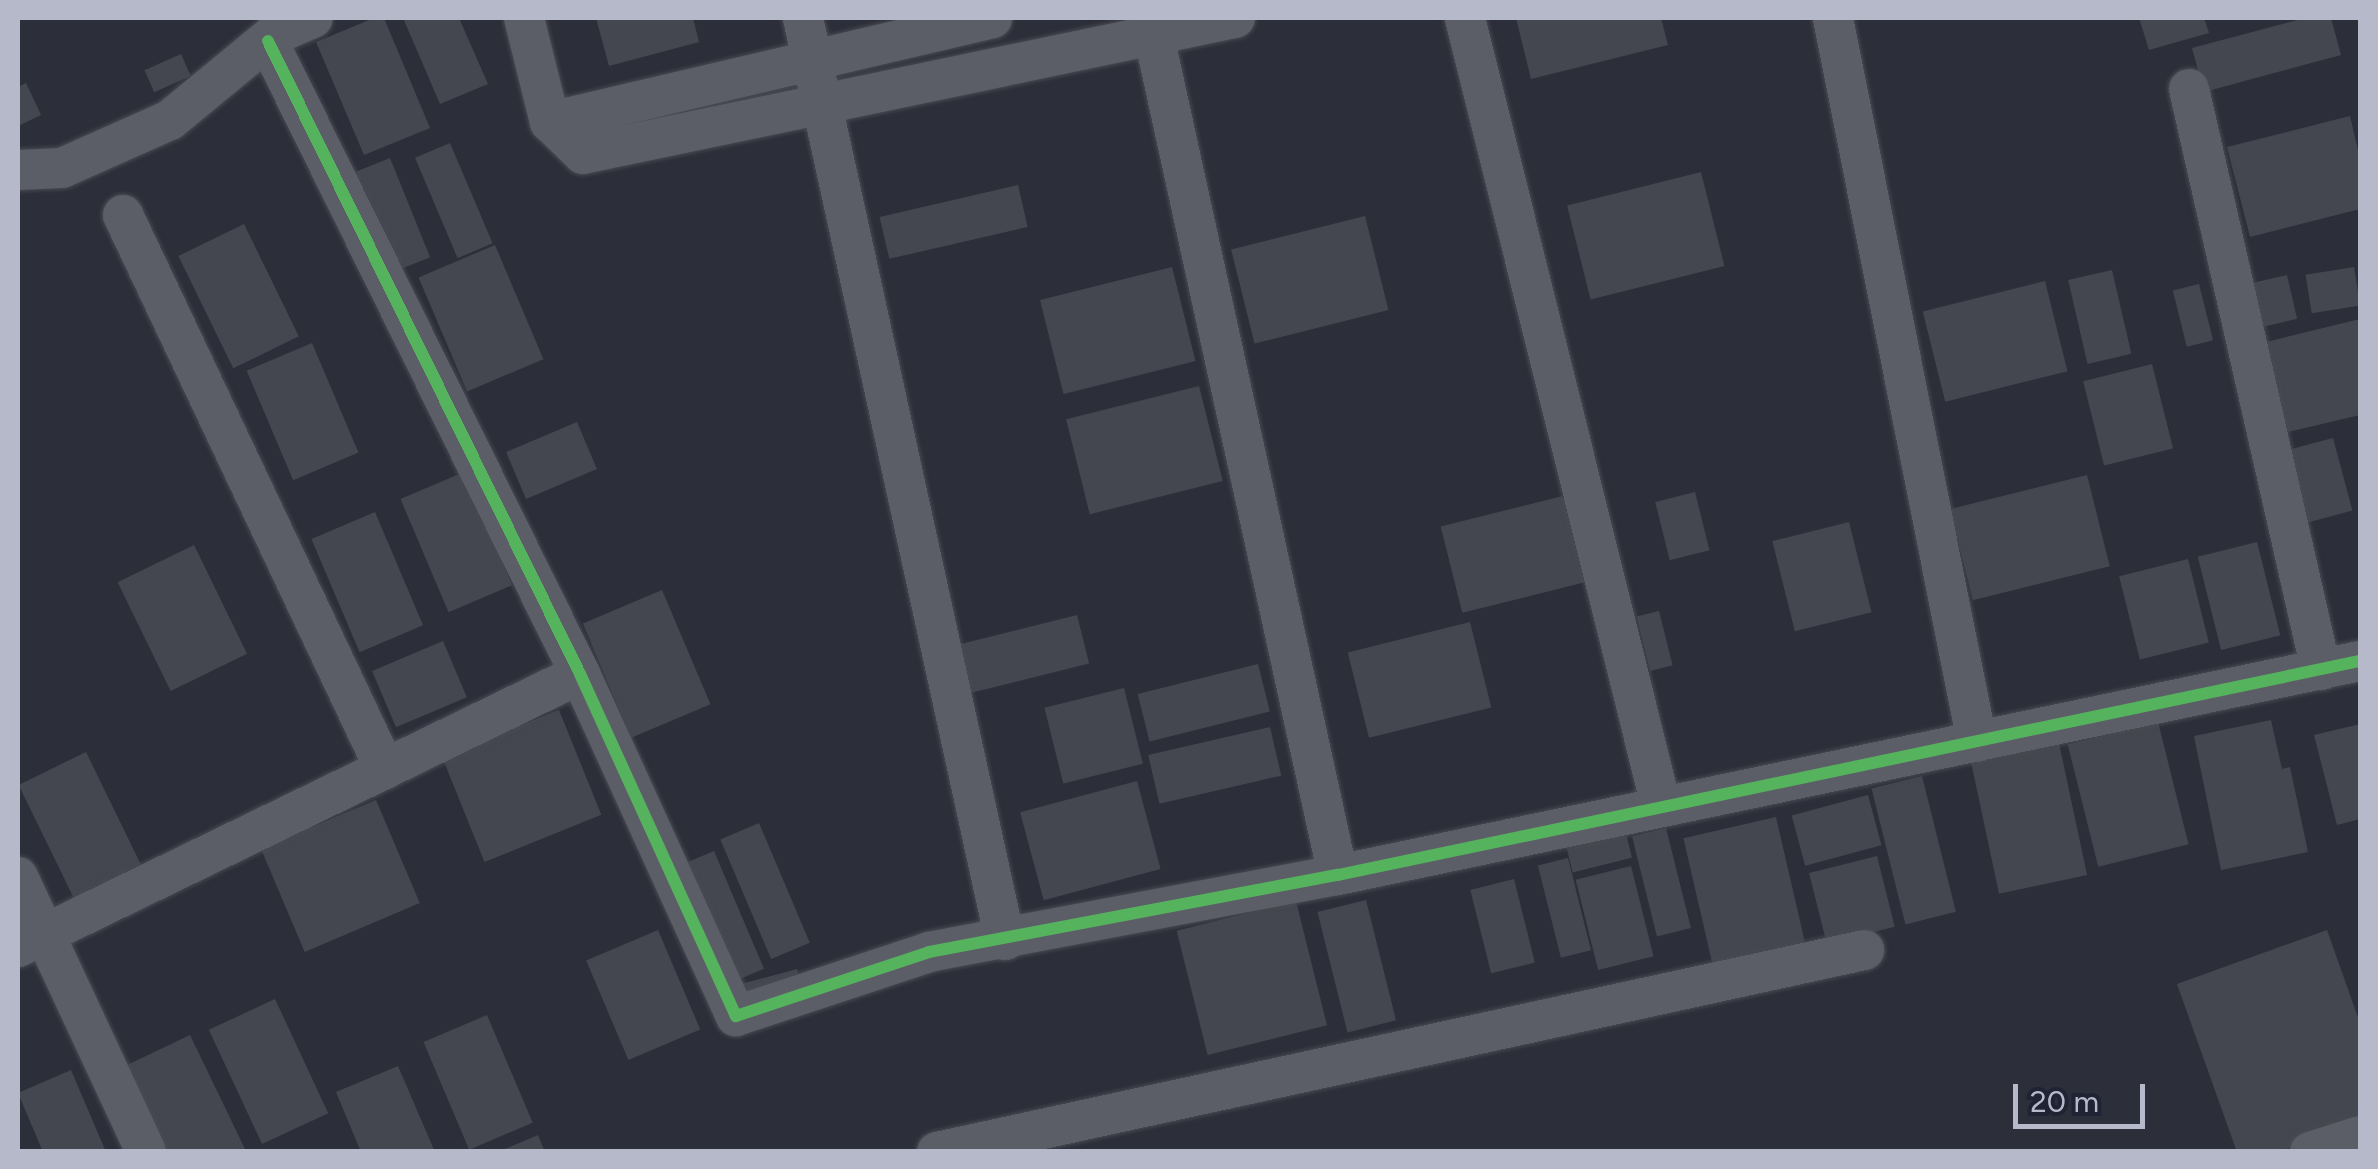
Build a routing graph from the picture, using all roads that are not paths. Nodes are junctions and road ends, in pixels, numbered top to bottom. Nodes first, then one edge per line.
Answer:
1 (313, 18) edge
2 (524, 18) edge
3 (803, 18) edge
4 (992, 18) edge
5 (1235, 18) edge
6 (1465, 18) edge
7 (1833, 18) edge
8 (1152, 25) edge
9 (268, 41) junction
10 (812, 59) junction
11 (2189, 88) dead end
12 (821, 102) junction
13 (550, 122) junction
14 (18, 170) edge
15 (123, 215) dead end
16 (2360, 661) edge
17 (2321, 670) junction
18 (580, 674) junction
19 (1977, 742) junction
20 (386, 769) junction
21 (1662, 805) junction
22 (1338, 875) junction
23 (18, 877) edge
24 (31, 940) edge
25 (1005, 940) junction
26 (1864, 950) dead end
27 (2360, 1136) edge
28 (146, 1152) edge
29 (936, 1152) edge
30 (2310, 1152) edge

1 - 9 street
2 - 13 street
3 - 10 street
4 - 10 street
5 - 8 street
6 - 21 street
7 - 19 street
8 - 12 street
8 - 22 street
9 - 14 street
9 - 18 street
10 - 12 street
10 - 13 street
11 - 17 street
12 - 13 street
12 - 25 street
15 - 20 street
16 - 17 street
17 - 19 street
18 - 20 street
18 - 25 street
19 - 21 street
20 - 24 street
21 - 22 street
22 - 25 street
23 - 24 street
24 - 28 street
26 - 29 street
27 - 30 street

